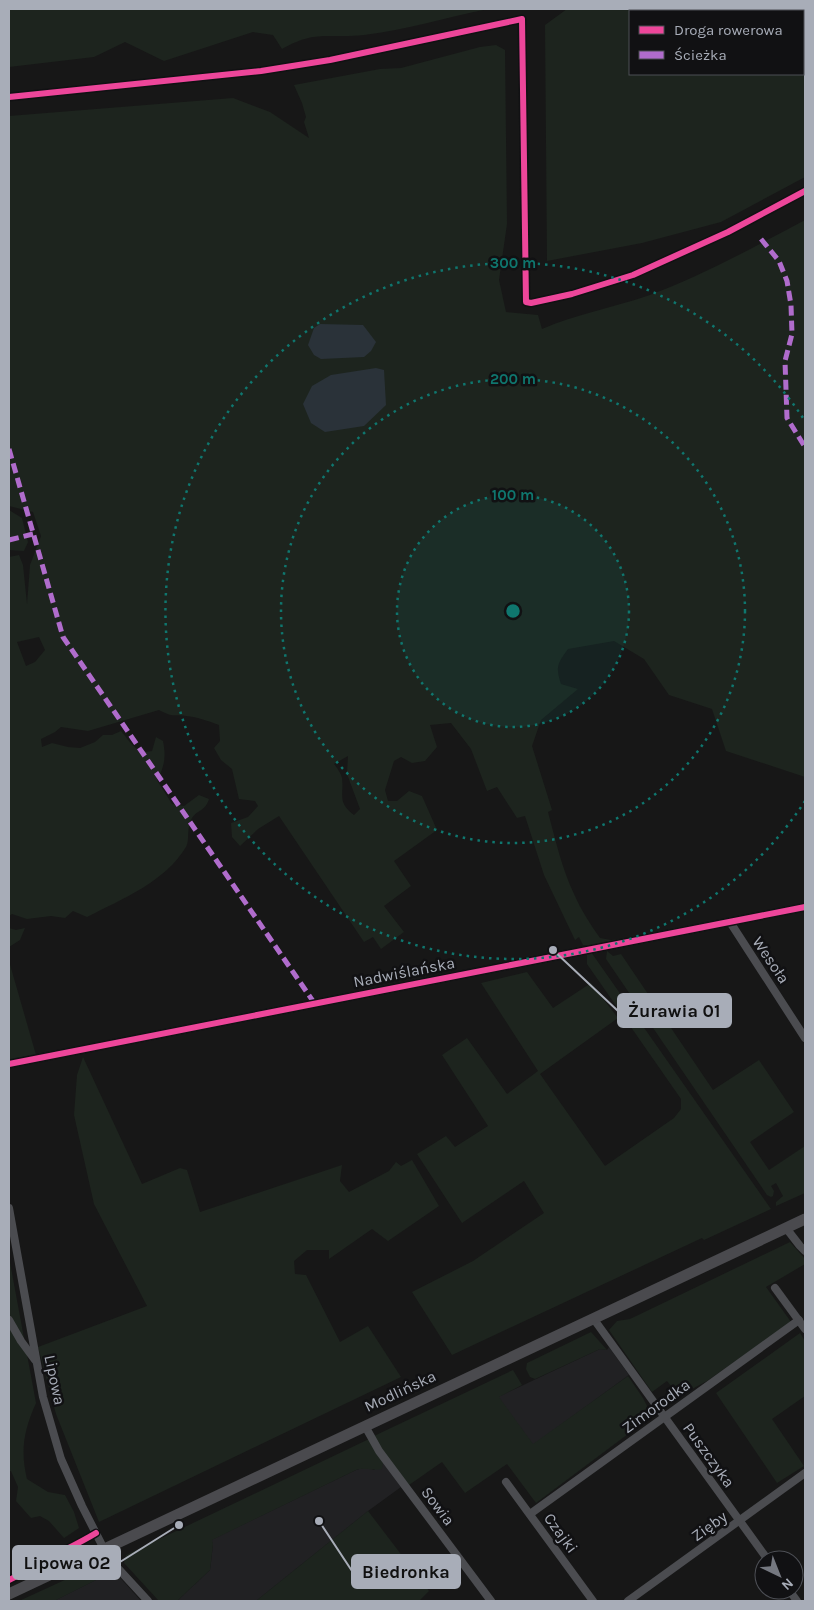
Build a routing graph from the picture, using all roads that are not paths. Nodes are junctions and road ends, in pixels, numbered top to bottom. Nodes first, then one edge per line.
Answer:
1 (805, 907) edge
2 (730, 922) junction
3 (805, 1038) edge
4 (9, 1064) edge
5 (9, 1208) edge
6 (805, 1219) edge
7 (786, 1228) junction
8 (805, 1250) edge
9 (775, 1288) dead end
10 (593, 1318) junction
11 (9, 1320) edge
12 (799, 1320) junction
13 (805, 1329) edge
14 (36, 1360) junction
15 (664, 1417) junction
16 (365, 1426) junction
17 (805, 1473) edge
18 (506, 1482) dead end
19 (530, 1514) junction
20 (740, 1520) junction
21 (104, 1549) junction
22 (761, 1550) edge
23 (9, 1594) edge
24 (148, 1601) edge
25 (491, 1601) edge
26 (592, 1601) edge
27 (628, 1601) edge

1 - 2 street, Nadwiślańska
2 - 3 street, Wesoła
2 - 4 street, Nadwiślańska
5 - 14 street, Lipowa
6 - 7 main road, Modlińska
7 - 8 street
7 - 10 main road, Modlińska
9 - 12 street
10 - 15 street, Puszczyka
10 - 16 main road, Modlińska
11 - 14 street
12 - 13 street
12 - 15 street, Zimorodka
14 - 21 street, Lipowa
15 - 19 street, Zimorodka
15 - 20 street, Puszczyka
16 - 21 main road, Modlińska
16 - 25 street, Sowia
17 - 20 street, Zięby
18 - 19 street, Czajki
19 - 26 street, Czajki
20 - 22 street, Puszczyka
20 - 27 street, Zięby
21 - 23 main road, Modlińska
21 - 24 street, Lipowa

